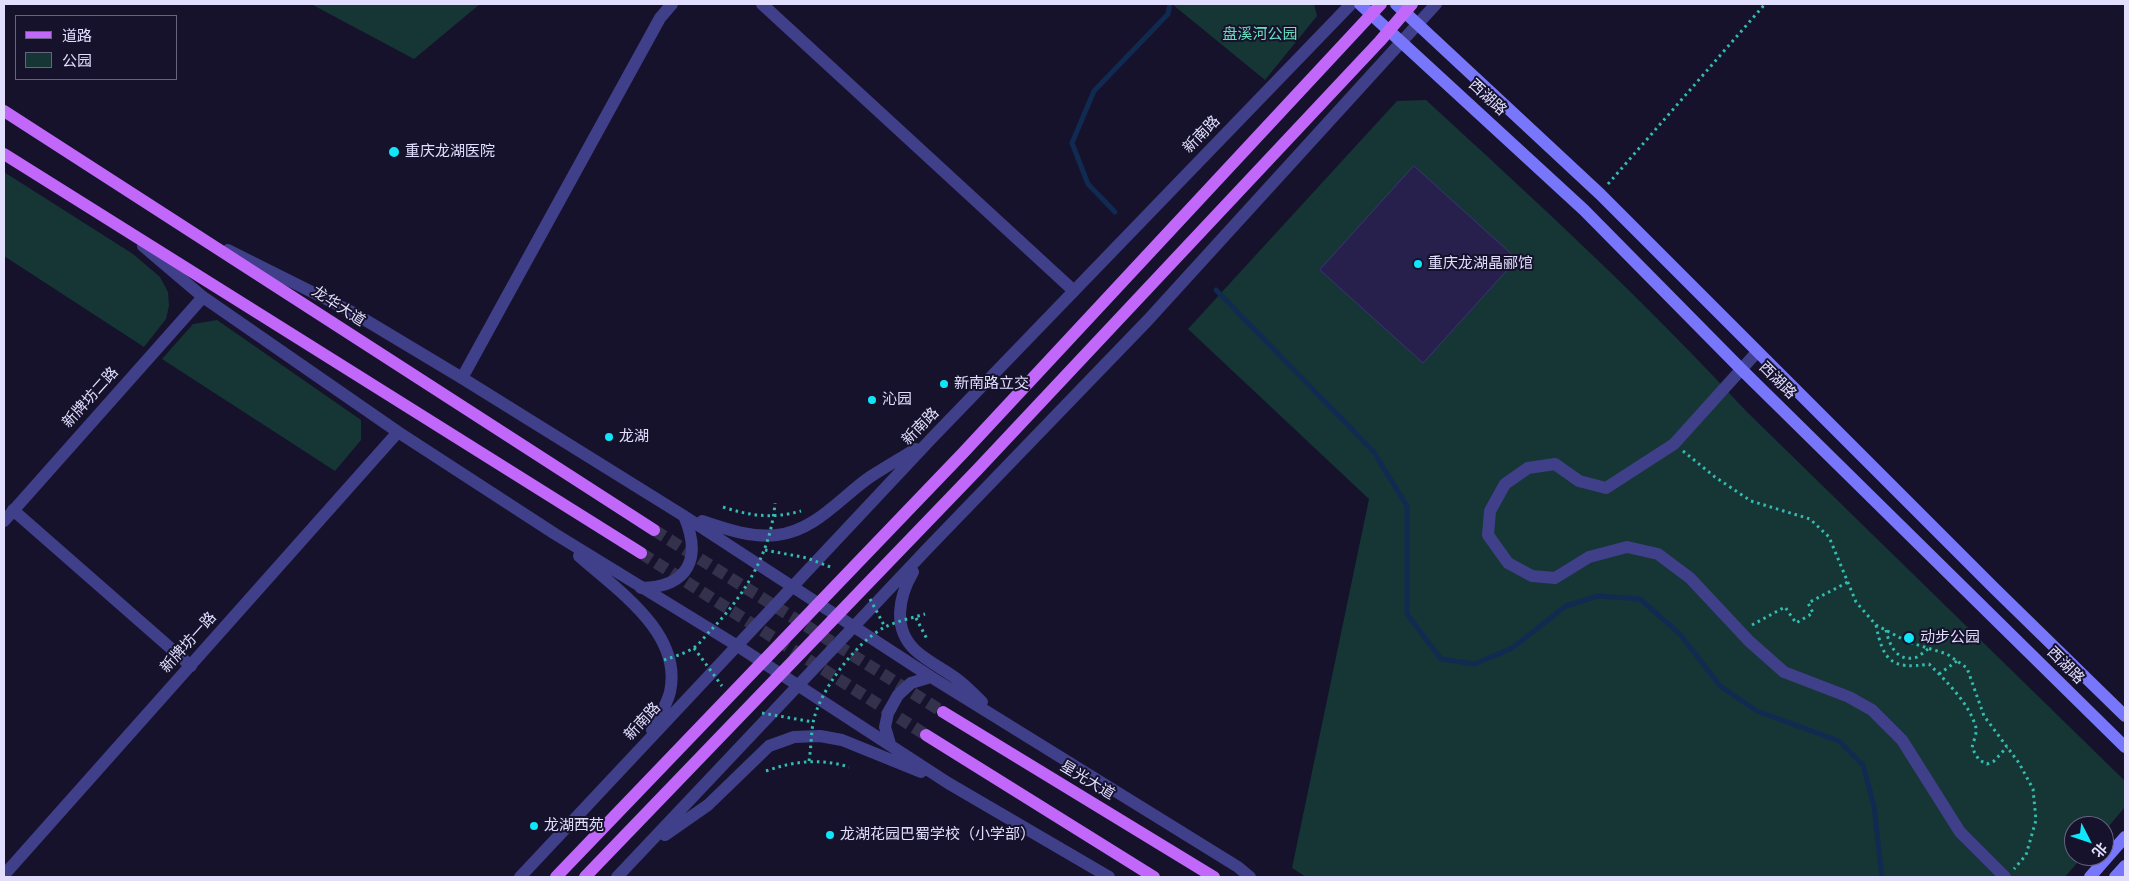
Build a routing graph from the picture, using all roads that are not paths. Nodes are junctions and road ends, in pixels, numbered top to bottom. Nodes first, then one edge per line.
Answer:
1 (672, 4) edge
2 (762, 4) edge
3 (1351, 4) edge
4 (1360, 4) edge
5 (1381, 4) edge
6 (1396, 4) edge
7 (1412, 4) edge
8 (1436, 4) edge
9 (1418, 24) junction
10 (1402, 42) junction
11 (4, 111) edge
12 (4, 154) edge
13 (122, 228) junction
14 (188, 230) junction
15 (1074, 291) junction
16 (203, 297) junction
17 (1757, 352) junction
18 (1741, 369) junction
19 (462, 378) junction
20 (398, 432) junction
21 (931, 439) junction
22 (13, 510) junction
23 (684, 516) junction
24 (4, 521) edge
25 (654, 530) tunnel mouth
26 (555, 534) junction
27 (928, 548) junction
28 (641, 552) tunnel mouth
29 (793, 586) junction
30 (640, 588) junction
31 (854, 627) junction
32 (736, 645) junction
33 (191, 666) junction
34 (931, 677) junction
35 (800, 686) junction
36 (943, 712) tunnel mouth
37 (2125, 716) edge
38 (1004, 722) junction
39 (926, 735) tunnel mouth
40 (647, 742) junction
41 (890, 744) junction
42 (2125, 747) edge
43 (948, 782) junction
44 (2125, 838) edge
45 (642, 851) junction
46 (22, 855) junction
47 (2125, 866) edge
48 (2009, 874) edge
49 (4, 875) edge
50 (10, 877) edge
51 (520, 877) edge
52 (556, 877) edge
53 (585, 877) edge
54 (617, 877) edge
55 (1109, 877) edge
56 (1154, 877) edge
57 (1214, 877) edge
58 (1250, 877) edge
59 (2090, 877) edge
60 (2115, 877) edge

1 - 19 street
2 - 15 street
3 - 15 street, 新南路
4 - 10 main road, 西湖路
5 - 52 main road, bridge
6 - 9 main road, 西湖路
7 - 53 main road, bridge
8 - 9 street
9 - 10 street
9 - 17 main road, 西湖路
10 - 18 main road, 西湖路
10 - 27 street
11 - 14 main road, 龙华大道
12 - 13 main road
13 - 16 street
13 - 28 main road
14 - 19 street
14 - 25 main road, 龙华大道
15 - 21 street, 新南路
16 - 20 street
16 - 22 street, 新牌坊二路
17 - 18 street
17 - 37 main road, 西湖路
18 - 42 main road, 西湖路
18 - 48 street
19 - 23 street
20 - 26 street
20 - 33 street, 新牌坊一路
21 - 23 street
21 - 29 street, 新南路
22 - 24 street, 新牌坊二路
22 - 33 street
23 - 29 street
23 - 30 street
26 - 30 street
26 - 40 street
27 - 31 street
27 - 38 street
29 - 31 street
29 - 32 street, 新南路
30 - 32 street
31 - 34 street
31 - 35 street
32 - 35 street
32 - 40 street, 新南路
33 - 46 street, 新牌坊一路
34 - 38 street
34 - 41 street
35 - 41 street
35 - 45 street
36 - 57 main road, 星光大道
38 - 58 street
39 - 56 main road
40 - 51 street, 新南路
41 - 43 street
43 - 45 street
43 - 55 street
44 - 59 main road
45 - 54 street
46 - 49 street, 新牌坊一路
46 - 50 street
47 - 60 main road

